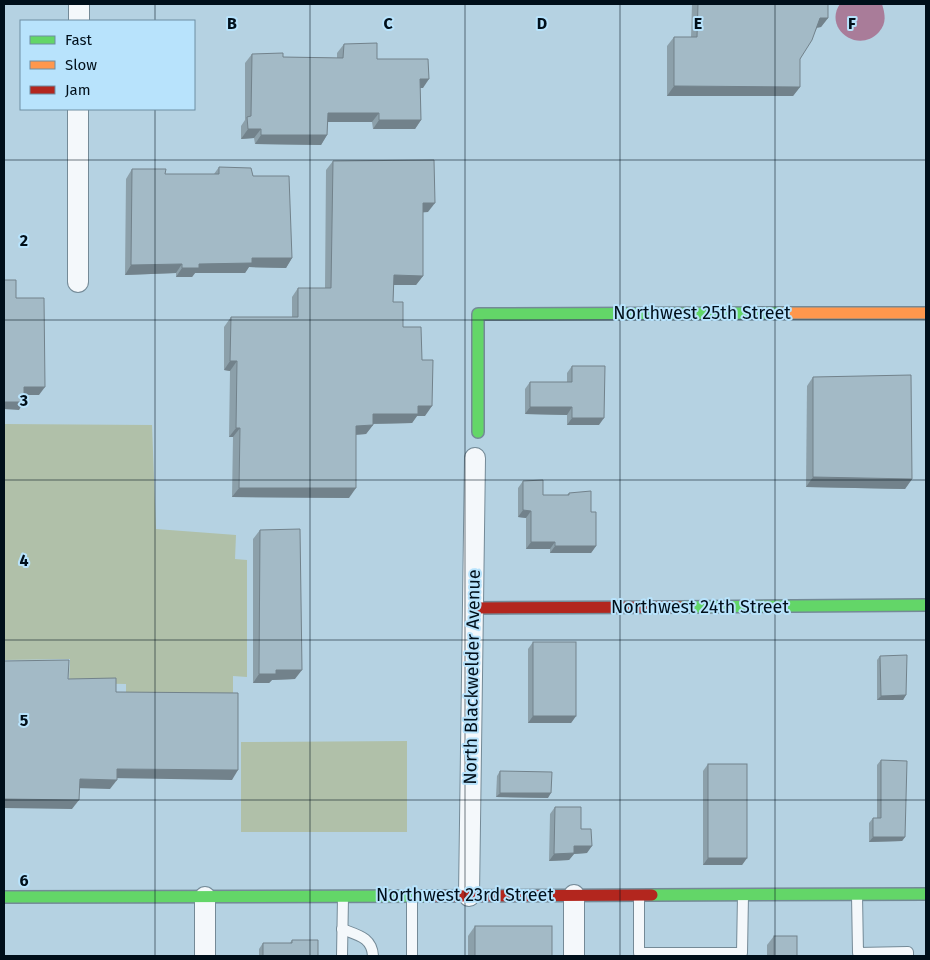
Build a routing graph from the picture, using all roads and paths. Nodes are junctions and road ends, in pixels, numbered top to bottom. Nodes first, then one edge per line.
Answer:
1 (79, 4) edge
2 (79, 20) edge
3 (78, 110) edge
4 (78, 282) dead end
5 (926, 313) edge
6 (478, 432) dead end
7 (475, 458) dead end
8 (926, 605) edge
9 (474, 608) junction
10 (743, 894) junction
11 (857, 894) junction
12 (926, 894) edge
13 (574, 895) junction
14 (640, 895) junction
15 (205, 896) junction
16 (343, 896) junction
17 (412, 896) junction
18 (470, 896) junction
19 (4, 897) edge
20 (342, 929) junction
21 (206, 956) edge
22 (342, 956) edge
23 (373, 956) edge
24 (412, 956) edge
25 (574, 956) edge
26 (908, 956) edge

1 - 2 street
3 - 4 street
5 - 6 street, Northwest 25th Street
7 - 9 street, North Blackwelder Avenue
8 - 9 street, Northwest 24th Street
9 - 18 street, North Blackwelder Avenue
10 - 11 street, Northwest 23rd Street
10 - 14 street, Northwest 23rd Street
10 - 14 lane
11 - 12 street, Northwest 23rd Street
11 - 26 lane
13 - 14 street, Northwest 23rd Street
13 - 18 street, Northwest 23rd Street
13 - 25 street
15 - 16 street, Northwest 23rd Street
15 - 19 street, Northwest 23rd Street
15 - 21 street
16 - 17 street, Northwest 23rd Street
16 - 20 lane
17 - 18 street, Northwest 23rd Street
17 - 24 lane
20 - 22 lane
20 - 23 lane

